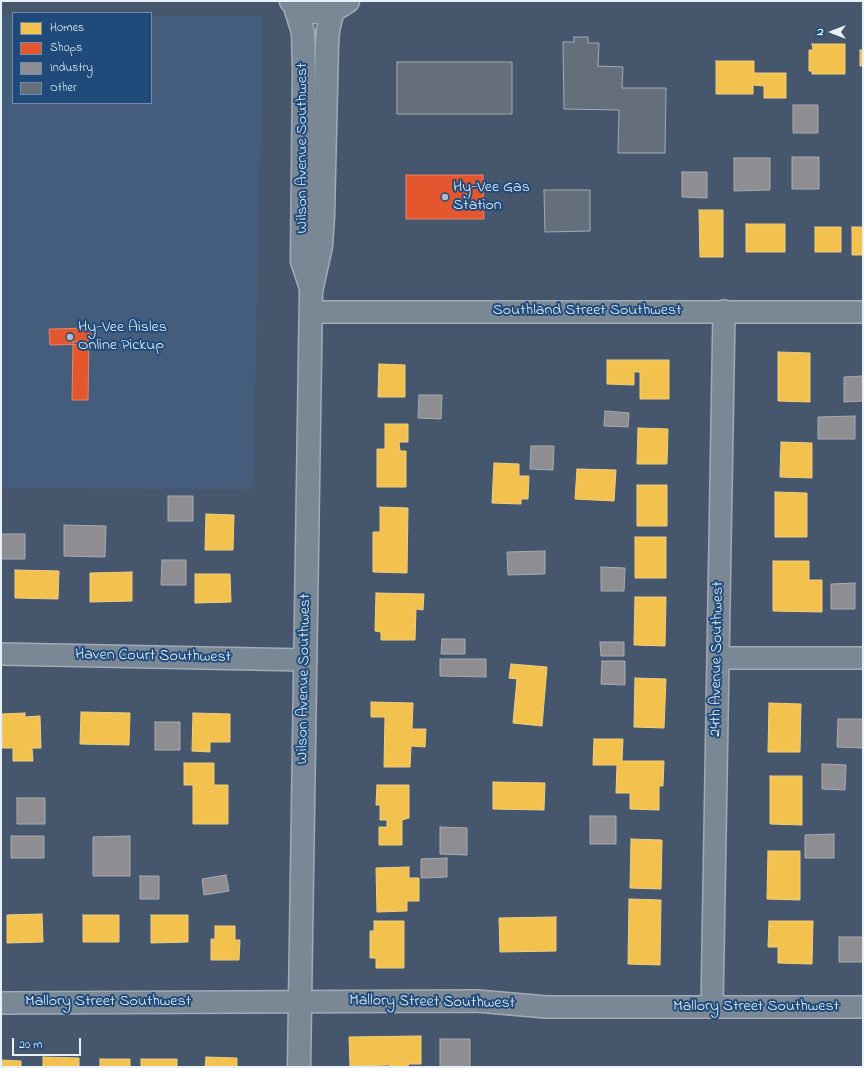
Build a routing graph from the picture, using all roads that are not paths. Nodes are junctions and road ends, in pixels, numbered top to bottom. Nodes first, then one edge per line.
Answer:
1 (293, 2) edge
2 (340, 5) edge
3 (312, 302) junction
4 (724, 311) junction
5 (863, 312) edge
6 (1, 654) edge
7 (718, 658) junction
8 (863, 658) edge
9 (306, 660) junction
10 (300, 1002) junction
11 (1, 1003) edge
12 (712, 1007) junction
13 (863, 1007) edge
14 (299, 1067) edge

1 - 2 main road
1 - 3 main road, Wilson Avenue Southwest
2 - 3 main road, Wilson Avenue Southwest
3 - 4 street, Southland Street Southwest
3 - 9 main road, Wilson Avenue Southwest
4 - 5 street, Southland Street Southwest
4 - 7 street, 24th Avenue Southwest
6 - 9 street, Haven Court Southwest
7 - 8 street
7 - 12 street, 24th Avenue Southwest
9 - 10 main road, Wilson Avenue Southwest
10 - 11 street, Mallory Street Southwest
10 - 12 street, Mallory Street Southwest
10 - 14 main road, Wilson Avenue Southwest
12 - 13 street, Mallory Street Southwest

